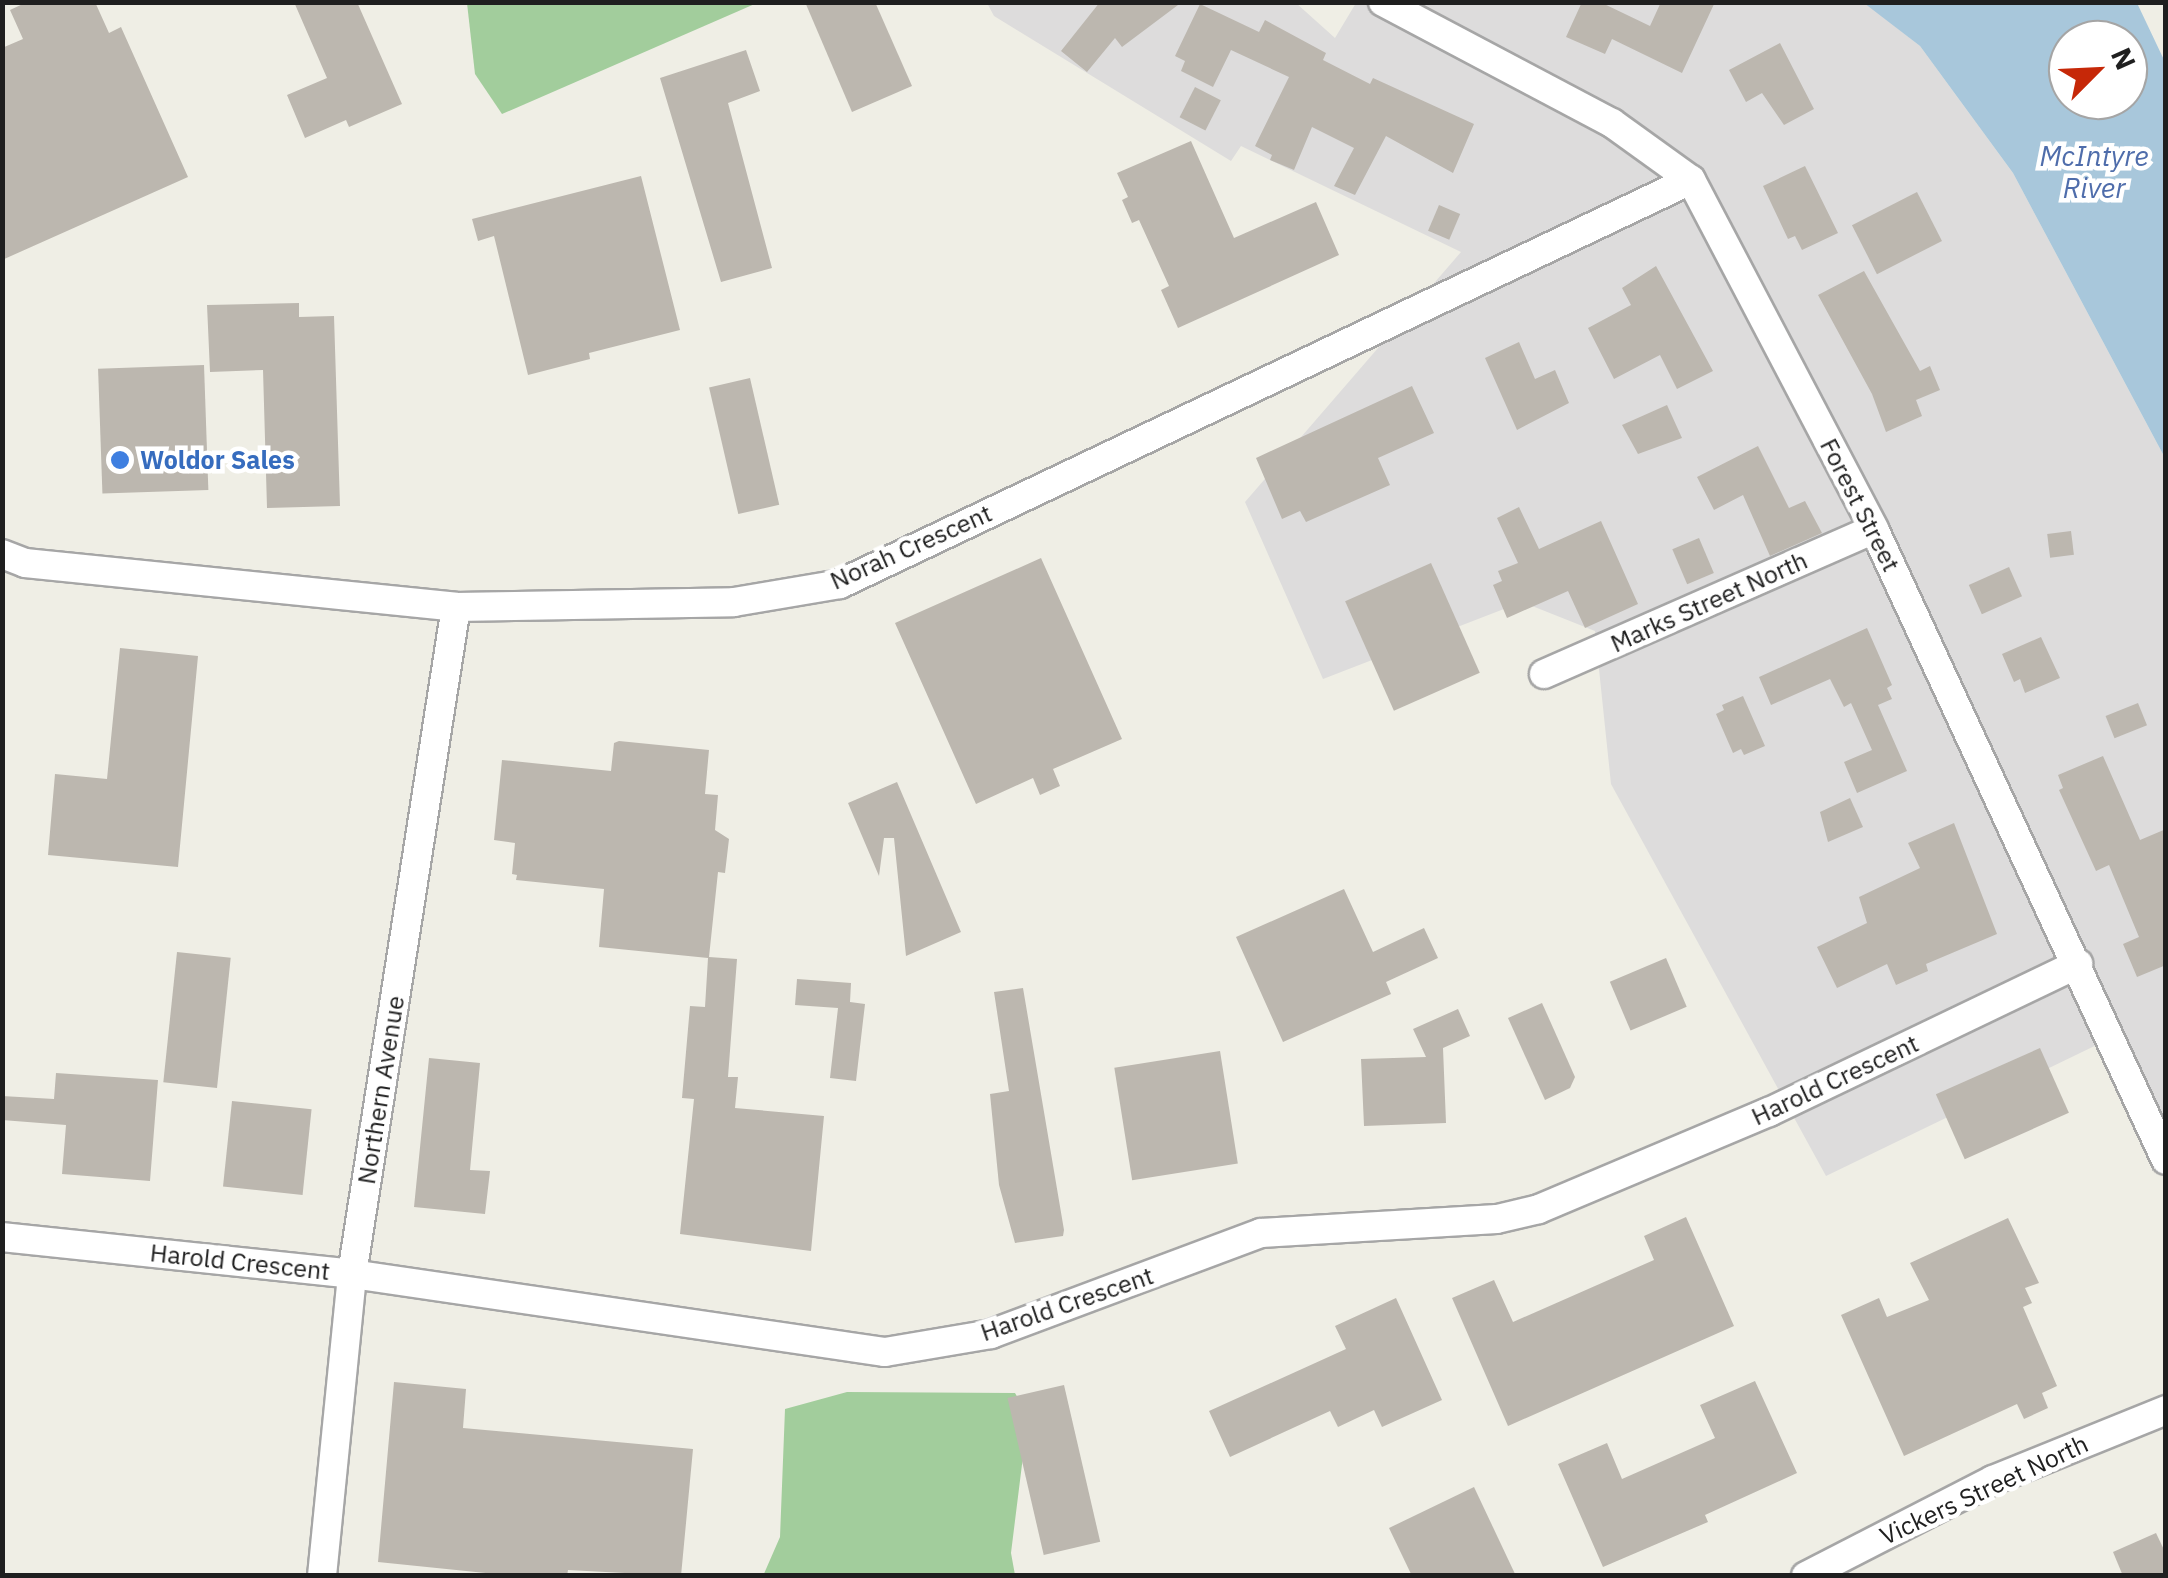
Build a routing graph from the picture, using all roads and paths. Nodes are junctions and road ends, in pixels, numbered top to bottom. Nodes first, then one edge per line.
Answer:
1 (1384, 2) edge
2 (1692, 180) junction
3 (1874, 530) junction
4 (2, 554) edge
5 (456, 607) junction
6 (1544, 674) dead end
7 (2078, 964) junction
8 (2166, 1160) edge
9 (2, 1237) edge
10 (352, 1274) junction
11 (2166, 1410) edge
12 (322, 1576) edge
13 (1806, 1576) edge

1 - 2 street, Forest Street
2 - 3 street, Forest Street
2 - 5 street, Norah Crescent
3 - 6 street, Marks Street North
3 - 7 street, Forest Street
4 - 5 street, Norah Crescent
5 - 10 street, Northern Avenue
7 - 8 street, Forest Street
7 - 10 street, Harold Crescent
9 - 10 street, Harold Crescent
10 - 12 street, Northern Avenue
11 - 13 street, Vickers Street North

